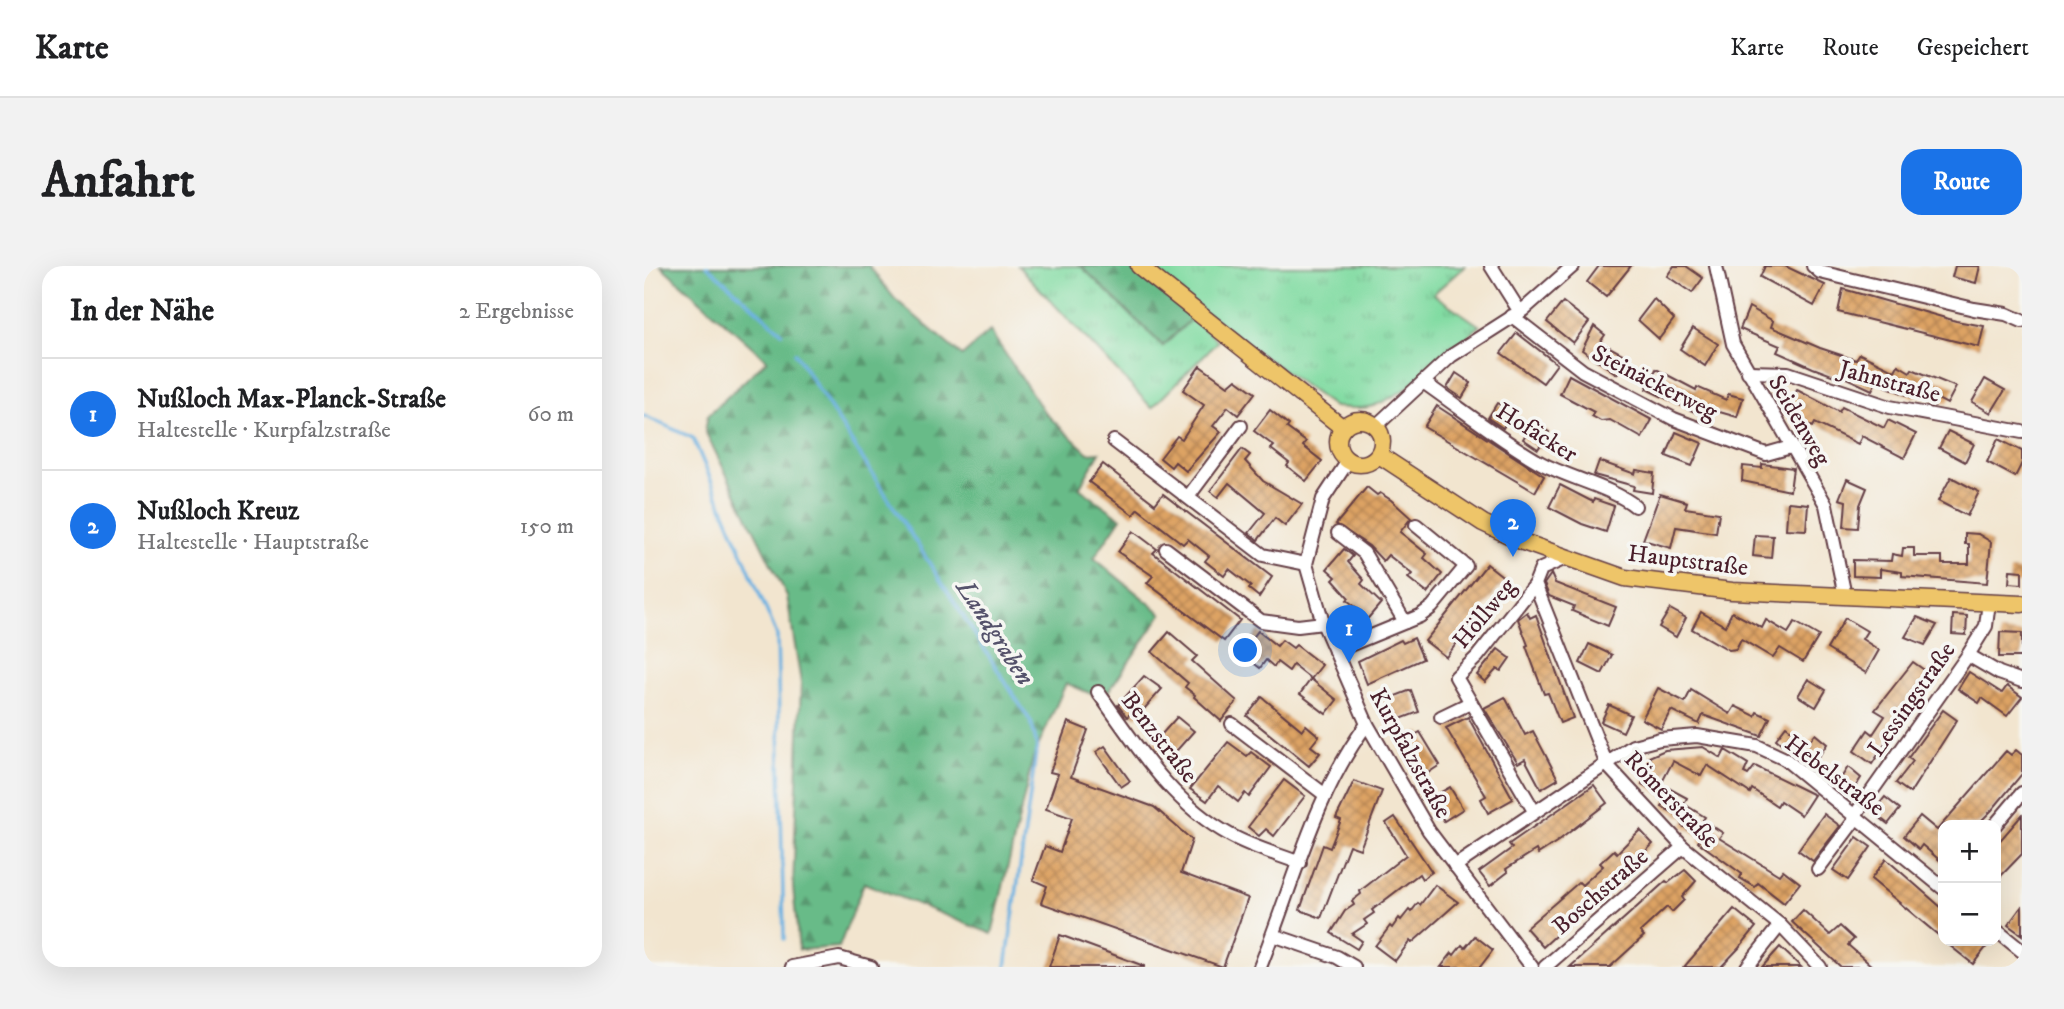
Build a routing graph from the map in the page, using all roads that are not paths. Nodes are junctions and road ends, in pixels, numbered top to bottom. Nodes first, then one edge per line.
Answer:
1 (1139, 266) edge
2 (1490, 266) edge
3 (1573, 266) edge
4 (1716, 266) edge
5 (1813, 266) edge
6 (1516, 314) junction
7 (2022, 321) edge
8 (1748, 372) junction
9 (1423, 382) junction
10 (1241, 426) dead end
11 (1376, 426) junction
12 (1343, 428) junction
13 (2022, 432) edge
14 (1114, 441) dead end
15 (1791, 447) junction
16 (1379, 455) junction
17 (1348, 461) junction
18 (1188, 497) junction
19 (1635, 506) dead end
20 (1416, 525) dead end
21 (1338, 533) dead end
22 (1166, 549) dead end
23 (1566, 558) junction
24 (1306, 564) junction
25 (1535, 584) junction
26 (1845, 596) junction
27 (1989, 602) junction
28 (2022, 604) edge
29 (1405, 622) junction
30 (1323, 623) junction
31 (1335, 650) junction
32 (1968, 655) junction
33 (2022, 681) edge
34 (1098, 692) dead end
35 (1470, 703) junction
36 (1441, 717) dead end
37 (1232, 724) dead end
38 (1367, 724) junction
39 (1607, 765) junction
40 (2022, 793) edge
41 (1324, 794) junction
42 (1534, 811) junction
43 (1856, 816) junction
44 (1999, 820) edge
45 (1683, 847) junction
46 (1300, 863) junction
47 (1455, 866) junction
48 (1818, 869) dead end
49 (1938, 883) edge
50 (1780, 925) junction
51 (2001, 934) edge
52 (1273, 935) junction
53 (2022, 951) edge
54 (792, 967) edge
55 (871, 967) edge
56 (1260, 967) edge
57 (1354, 967) edge
58 (1532, 967) edge
59 (1545, 967) edge
60 (1747, 967) edge
61 (1820, 967) edge

1 - 12 main road
2 - 6 street
3 - 6 street
4 - 8 street, Seidenweg
5 - 7 street
6 - 9 street
6 - 15 street, Steinäckerweg
8 - 13 street, Jahnstraße
8 - 15 street, Seidenweg
9 - 11 street
9 - 19 street, Hofäcker
10 - 18 street
11 - 12 main road
11 - 16 main road
12 - 17 main road
14 - 18 street
15 - 26 street, Seidenweg
16 - 17 main road
16 - 23 main road, Hauptstraße
17 - 24 street
18 - 24 street
20 - 29 street
21 - 29 street
22 - 30 street
23 - 25 street
23 - 26 main road, Hauptstraße
24 - 30 street, Kurpfalzstraße
25 - 35 street, Höllweg
25 - 39 street, Römerstraße
26 - 27 main road, Hauptstraße
27 - 28 main road, Hauptstraße
27 - 32 street, Lessingstraße
29 - 31 street
30 - 31 street, Kurpfalzstraße
31 - 38 street, Kurpfalzstraße
32 - 33 street
32 - 43 street, Lessingstraße
34 - 46 street, Benzstraße
35 - 36 street
35 - 42 street, Höllweg
37 - 41 street
38 - 41 street
38 - 47 street, Kurpfalzstraße
39 - 42 street, Hebelstraße
39 - 43 street, Hebelstraße
39 - 45 street, Römerstraße
40 - 44 street
41 - 46 street
42 - 47 street, Hebelstraße
43 - 48 street, Lessingstraße
43 - 49 street, Hebelstraße
45 - 50 street, Römerstraße
45 - 59 street, Boschstraße
46 - 52 street
47 - 58 street, Kurpfalzstraße
50 - 60 street
50 - 61 street, Römerstraße
51 - 53 street
52 - 56 street
52 - 57 street
54 - 55 street

